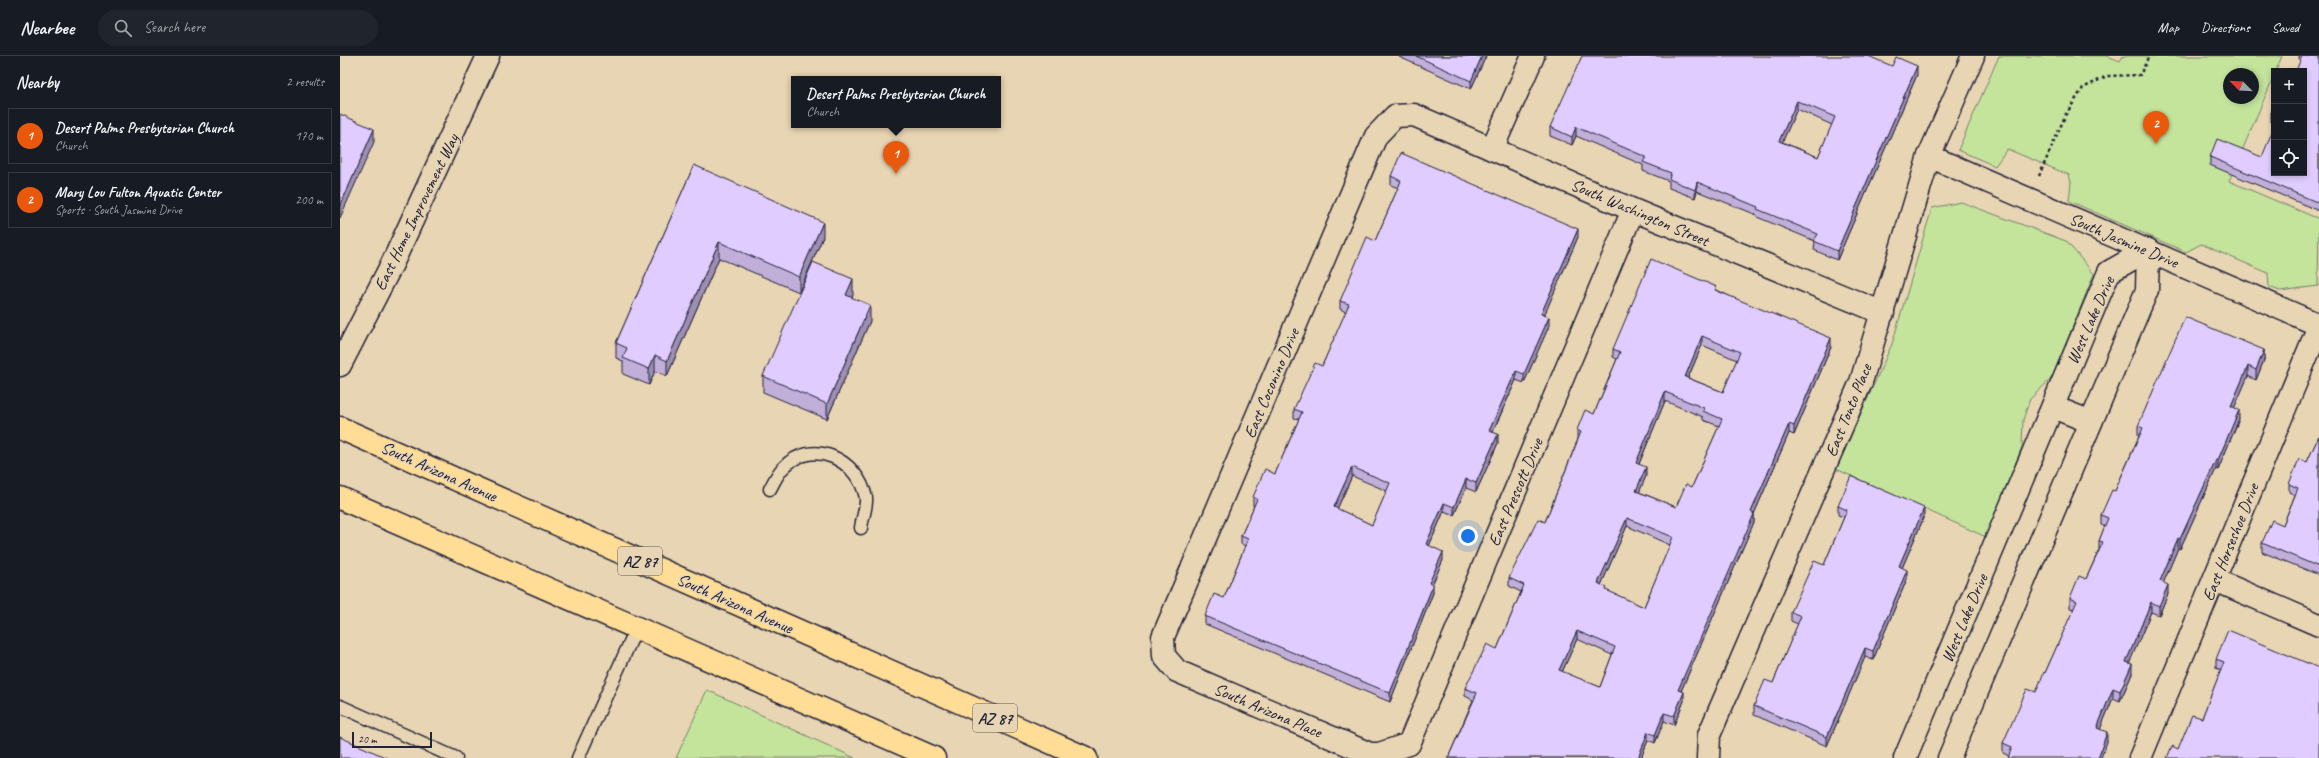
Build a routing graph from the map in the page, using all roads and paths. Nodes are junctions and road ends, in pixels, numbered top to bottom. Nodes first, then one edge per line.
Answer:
1 (488, 56) edge
2 (1533, 56) edge
3 (2149, 56) edge
4 (1969, 57) edge
5 (1395, 116) joint
6 (1492, 149) junction
7 (1929, 156) junction
8 (2029, 199) junction
9 (1633, 210) junction
10 (2148, 250) junction
11 (1883, 314) junction
12 (2319, 325) edge
13 (340, 365) edge
14 (2052, 407) junction
15 (2091, 422) junction
16 (340, 428) edge
17 (770, 489) dead end
18 (340, 498) edge
19 (861, 528) dead end
20 (2215, 580) junction
21 (2319, 625) edge
22 (636, 628) junction
23 (1164, 656) joint
24 (340, 706) edge
25 (1379, 754) joint
26 (456, 758) edge
27 (578, 758) edge
28 (934, 758) edge
29 (1086, 758) edge
30 (1708, 758) edge
31 (1905, 758) edge
32 (1949, 758) edge
33 (2140, 758) edge

1 - 13 street, East Home Improvement Way
2 - 6 street
3 - 8 path
4 - 7 street, East Tonto Place
5 - 6 street, South Washington Street
5 - 23 street, East Coconino Drive
6 - 9 street, South Washington Street
7 - 8 street, South Jasmine Drive
7 - 11 street, East Tonto Place
8 - 10 street, South Jasmine Drive
9 - 11 street, South Washington Street
9 - 25 street, East Prescott Drive
10 - 12 street, South Jasmine Drive
10 - 14 street, West Lake Drive
10 - 15 street
11 - 30 street, East Tonto Place
12 - 20 street, East Horseshoe Drive
14 - 15 street
14 - 31 street, West Lake Drive
15 - 32 street
16 - 29 main road, South Arizona Avenue / AZ 87
17 - 19 lane
18 - 22 main road
20 - 21 street
20 - 33 street, East Horseshoe Drive
22 - 27 lane
22 - 28 main road
23 - 25 street, South Arizona Place
24 - 26 lane

